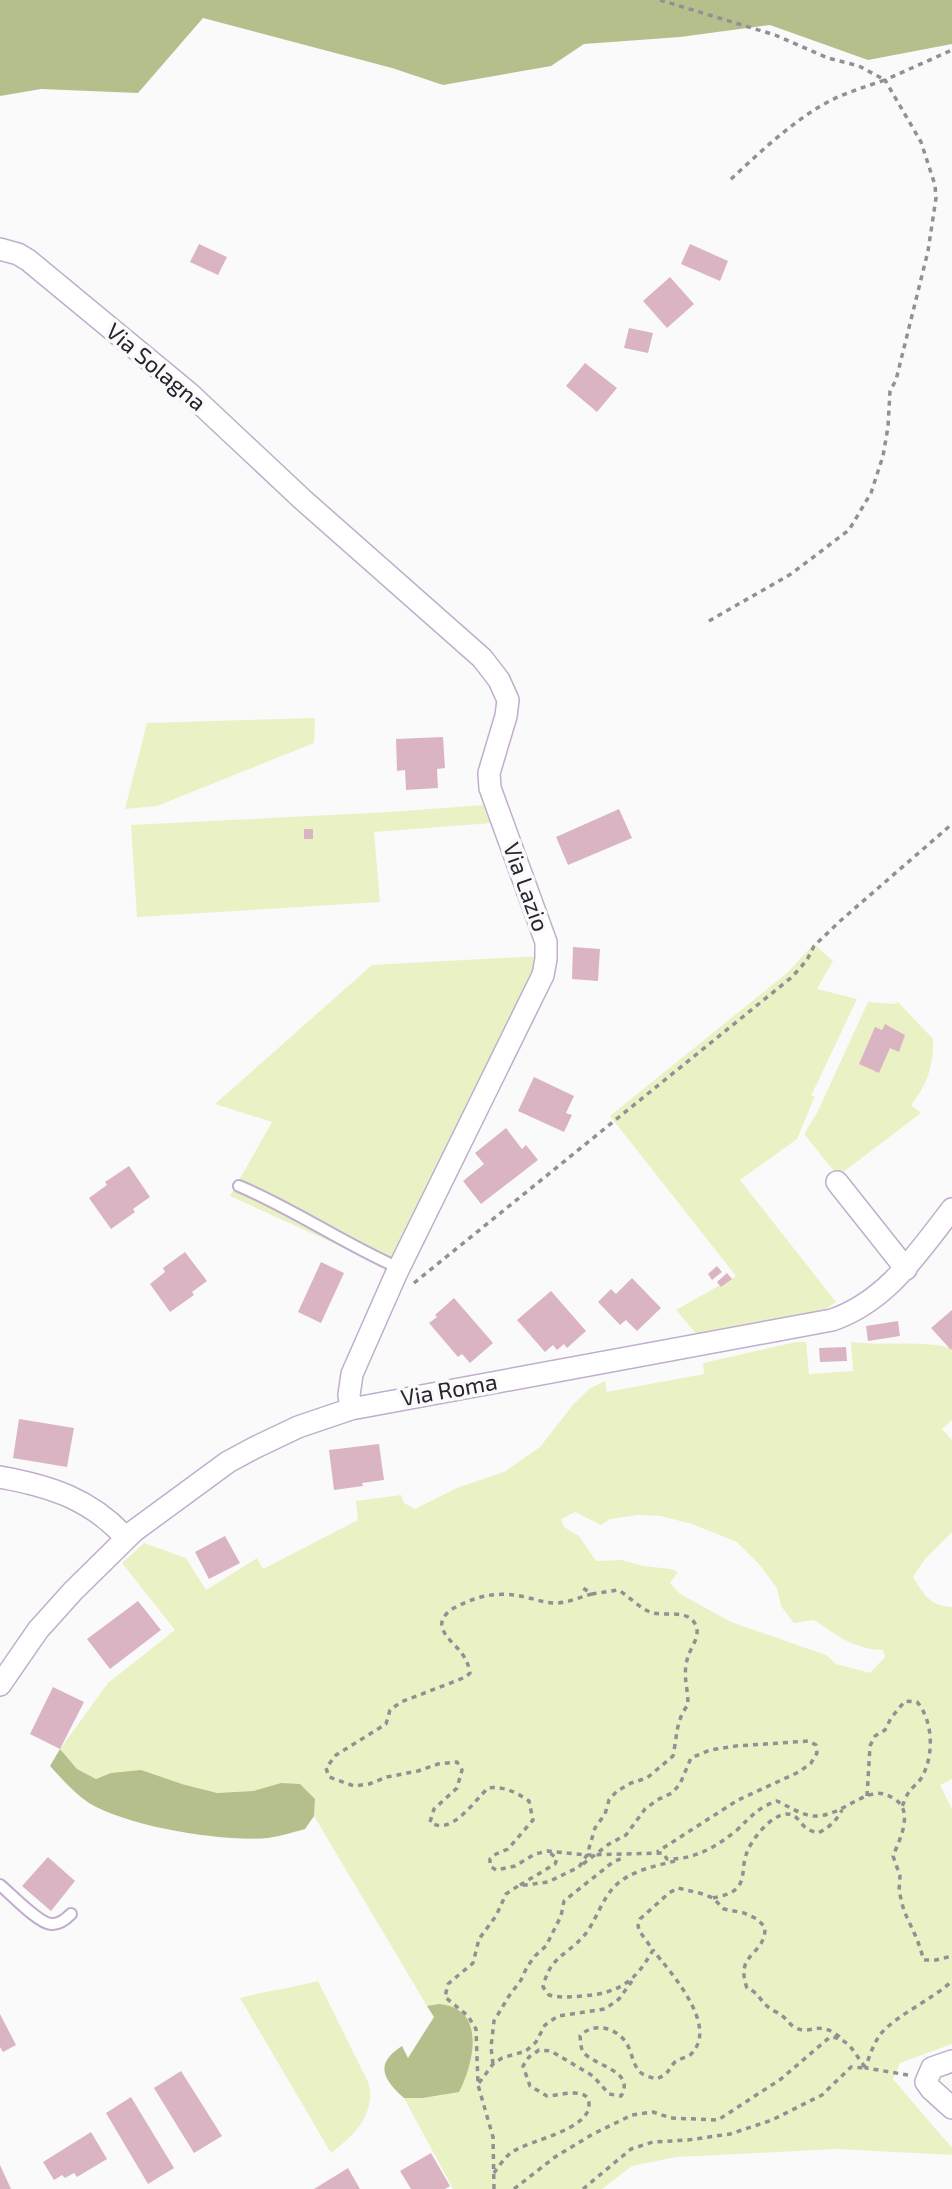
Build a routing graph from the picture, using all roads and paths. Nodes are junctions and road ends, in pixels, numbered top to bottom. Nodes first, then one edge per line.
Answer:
1 (660, 0) edge
2 (952, 50) edge
3 (885, 80) junction
4 (729, 181) dead end
5 (0, 249) edge
6 (302, 499) joint
7 (709, 621) dead end
8 (952, 824) edge
9 (837, 1182) dead end
10 (239, 1186) dead end
11 (952, 1209) edge
12 (906, 1269) junction
13 (405, 1277) junction
14 (351, 1409) junction
15 (0, 1477) edge
16 (126, 1538) junction
17 (580, 1586) dead end
18 (592, 1594) junction
19 (0, 1685) edge
20 (867, 1797) junction
21 (902, 1807) junction
22 (843, 1808) junction
23 (548, 1851) junction
24 (655, 1853) junction
25 (587, 1855) junction
26 (596, 1855) junction
27 (629, 1855) junction
28 (682, 1859) junction
29 (579, 1867) junction
30 (0, 1885) edge
31 (518, 1886) junction
32 (713, 1898) junction
33 (71, 1914) dead end
34 (653, 1950) junction
35 (952, 1956) edge
36 (634, 1979) junction
37 (952, 1981) edge
38 (841, 2038) junction
39 (952, 2061) edge
40 (493, 2064) junction
41 (866, 2067) junction
42 (928, 2077) junction
43 (478, 2085) junction
44 (952, 2108) edge
45 (493, 2175) junction
46 (494, 2189) edge
47 (514, 2189) edge
48 (583, 2189) edge

1 - 3 path
2 - 3 path
3 - 4 path
3 - 7 path
5 - 6 street, Via Solagna
6 - 13 street, Via Lazio
8 - 13 path
9 - 12 street
10 - 13 lane
11 - 12 street, Via Roma
12 - 14 street, Via Roma
13 - 14 street, Via Lazio
14 - 16 street, Via Roma
15 - 16 street
16 - 19 street, Via Roma
17 - 18 path
18 - 23 path
18 - 25 path
20 - 21 path
20 - 21 path
20 - 22 path
21 - 35 path
22 - 28 path
22 - 32 path
23 - 25 path
23 - 31 path
24 - 26 path
24 - 27 path
24 - 28 path
25 - 26 path
25 - 29 path
26 - 27 path
26 - 29 path
27 - 40 path
28 - 36 path
29 - 31 path
30 - 33 lane
31 - 43 path
32 - 34 path
32 - 38 path
34 - 36 path
34 - 45 path
36 - 40 path
37 - 41 path
38 - 41 path
38 - 47 path
39 - 42 street
40 - 43 path
41 - 42 path
41 - 48 path
42 - 44 street
43 - 45 path
45 - 46 path

